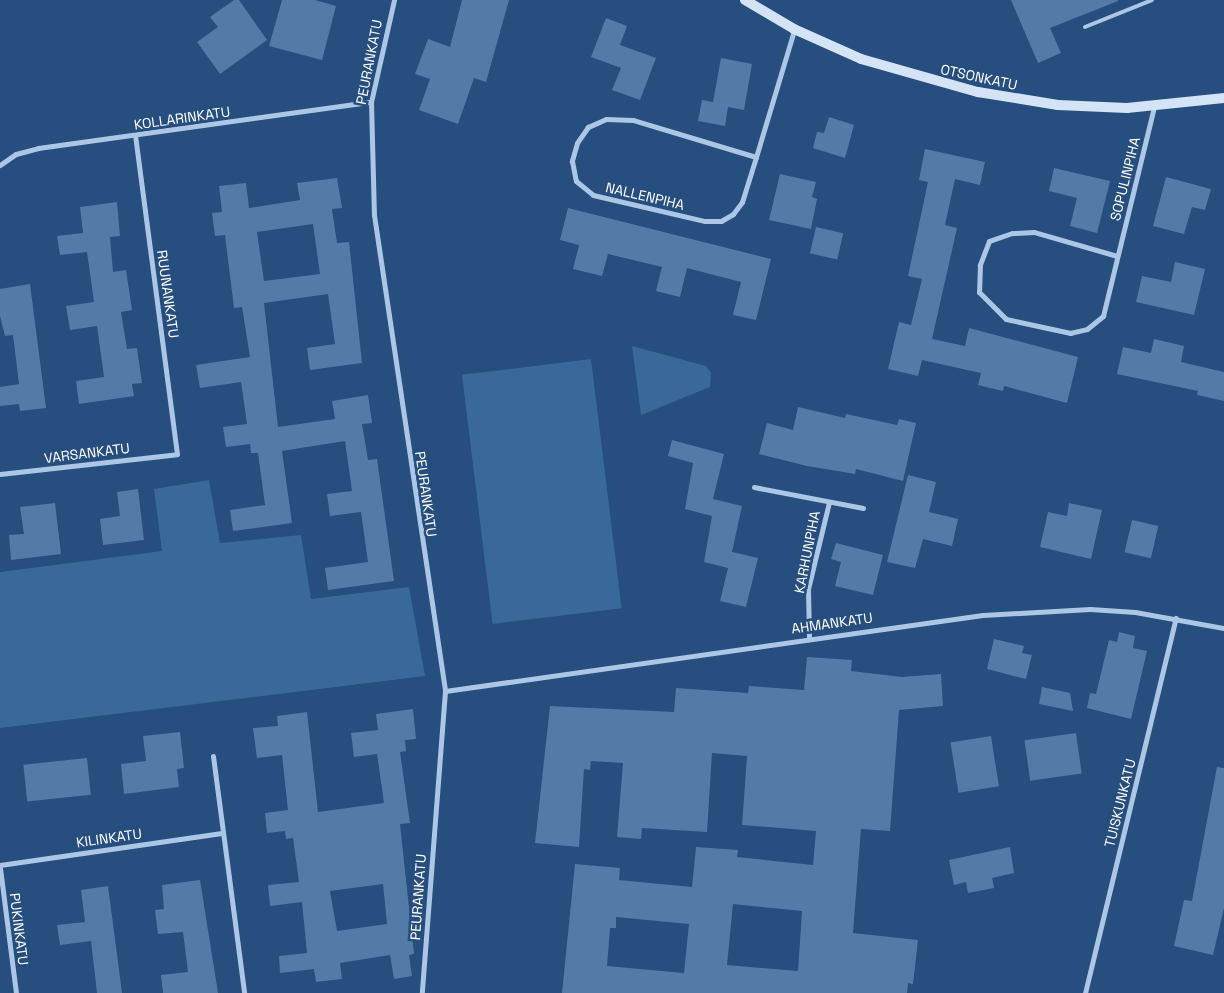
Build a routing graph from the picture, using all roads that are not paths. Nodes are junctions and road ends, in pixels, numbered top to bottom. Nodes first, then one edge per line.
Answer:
1 (394, 0) edge
2 (745, 0) edge
3 (1152, 0) edge
4 (1086, 27) dead end
5 (794, 29) junction
6 (1224, 98) edge
7 (371, 102) junction
8 (1154, 107) junction
9 (135, 136) junction
10 (756, 157) junction
11 (0, 165) edge
12 (1117, 256) junction
13 (177, 454) joint
14 (0, 474) edge
15 (754, 487) dead end
16 (829, 502) junction
17 (863, 508) dead end
18 (1176, 618) junction
19 (1224, 628) edge
20 (809, 637) junction
21 (445, 691) junction
22 (213, 756) dead end
23 (222, 833) junction
24 (0, 867) edge
25 (16, 993) edge
26 (244, 993) edge
27 (422, 993) edge
28 (1086, 993) edge

1 - 7 street, PEURANKATU
2 - 5 street, OTSONKATU
3 - 4 lane
5 - 8 street, OTSONKATU
5 - 10 street, NALLENPIHA
6 - 8 street, OTSONKATU
7 - 9 street, KOLLARINKATU
7 - 21 street, PEURANKATU
8 - 12 street, SOPULINPIHA
9 - 11 street, KOLLARINKATU
9 - 13 street, RUUNANKATU
10 - 10 street, NALLENPIHA
12 - 12 street, SOPULINPIHA
13 - 14 street, VARSANKATU
15 - 16 street, KARHUNPIHA
16 - 17 street, KARHUNPIHA
16 - 20 street, KARHUNPIHA
18 - 19 street, AHMANKATU
18 - 20 street, AHMANKATU
18 - 28 street, TUISKUNKATU
20 - 21 street, AHMANKATU
21 - 27 street, PEURANKATU
22 - 23 street
23 - 24 street, KILINKATU
23 - 26 street
24 - 25 street, PUKINKATU

